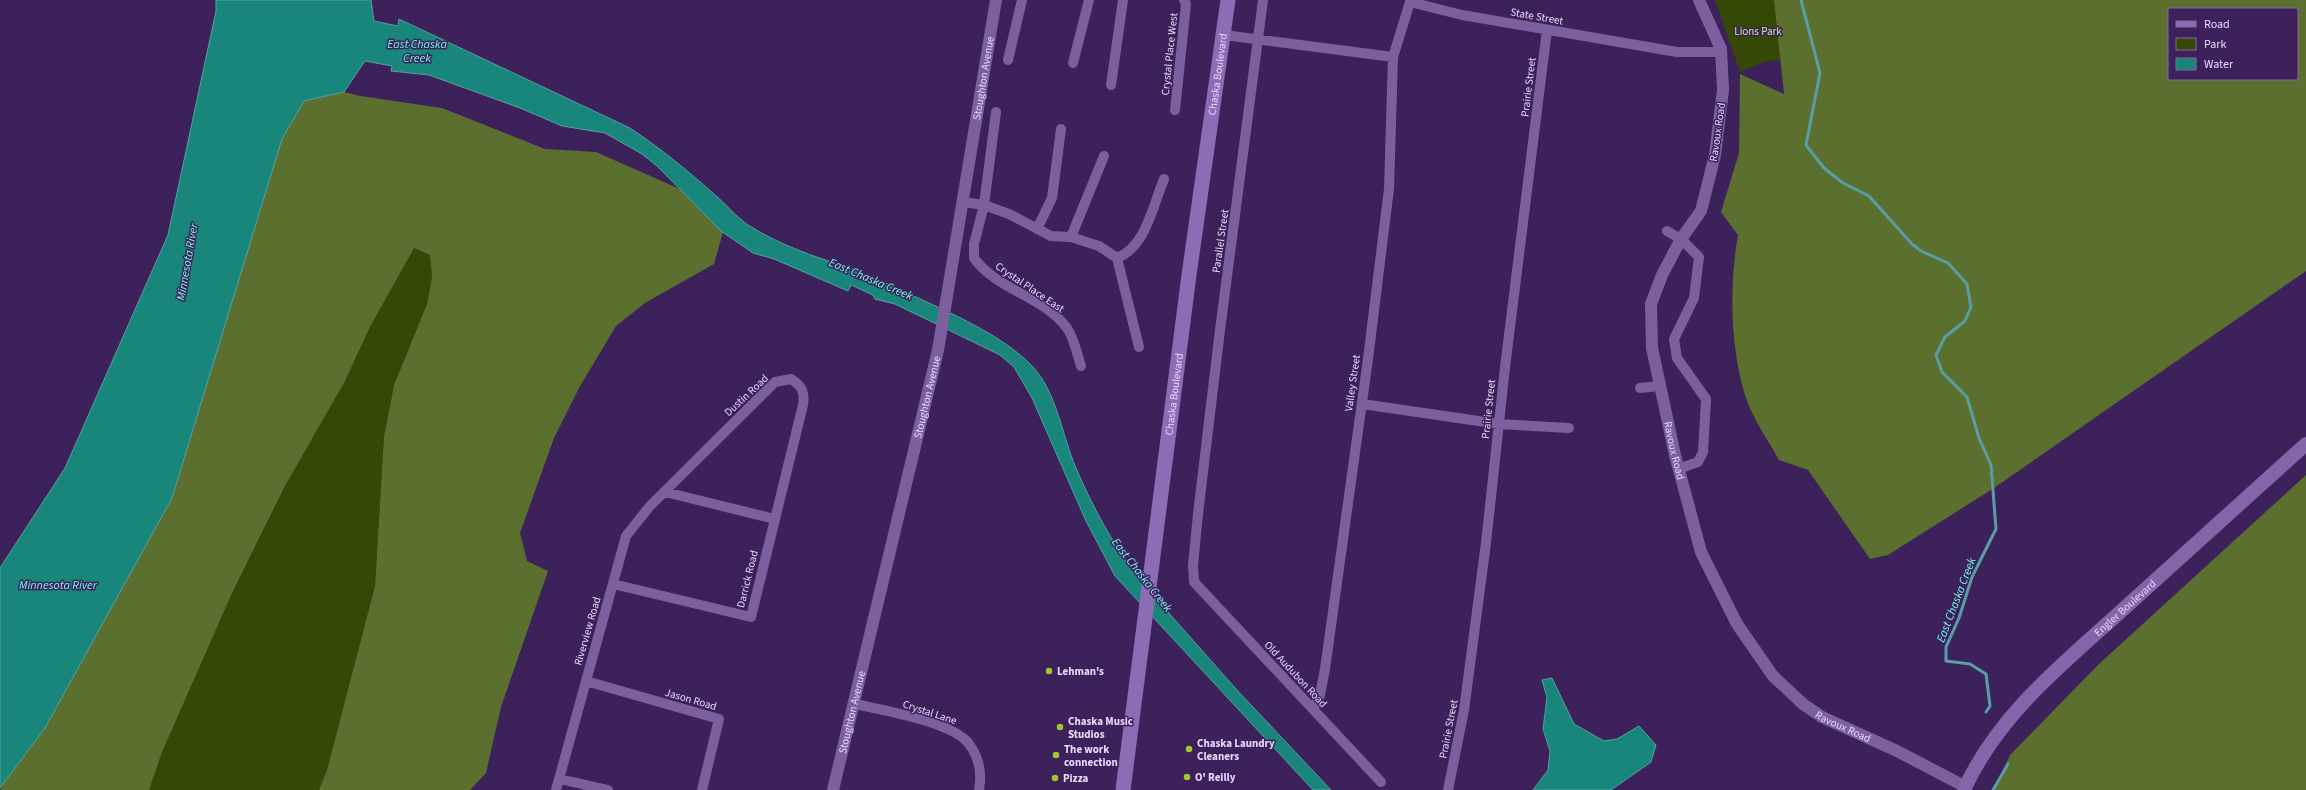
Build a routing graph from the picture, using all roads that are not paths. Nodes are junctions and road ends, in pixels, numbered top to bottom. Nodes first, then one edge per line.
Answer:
1 (996, 0) edge
2 (1022, 0) edge
3 (1089, 0) edge
4 (1123, 0) edge
5 (1184, 0) edge
6 (1228, 0) edge
7 (1263, 0) edge
8 (1699, 0) edge
9 (1547, 30) junction
10 (1224, 34) junction
11 (1258, 38) junction
12 (1722, 52) junction
13 (1394, 57) junction
14 (1008, 60) dead end
15 (1073, 63) dead end
16 (1112, 85) dead end
17 (1175, 110) dead end
18 (996, 112) dead end
19 (1061, 129) dead end
20 (1104, 156) dead end
21 (1164, 179) dead end
22 (962, 202) junction
23 (984, 205) junction
24 (1037, 228) junction
25 (1666, 232) dead end
26 (1071, 237) junction
27 (1681, 239) junction
28 (1116, 258) junction
29 (1139, 347) dead end
30 (1081, 366) dead end
31 (1660, 386) junction
32 (1640, 388) dead end
33 (1362, 404) junction
34 (1499, 424) junction
35 (1569, 428) dead end
36 (2306, 444) edge
37 (1678, 469) junction
38 (665, 492) junction
39 (775, 519) junction
40 (1194, 582) joint
41 (613, 584) junction
42 (586, 681) junction
43 (855, 704) junction
44 (1313, 709) junction
45 (560, 779) junction
46 (1381, 782) dead end
47 (1965, 788) edge
48 (556, 790) edge
49 (608, 790) edge
50 (702, 790) edge
51 (833, 790) edge
52 (979, 790) edge
53 (1123, 790) edge
54 (1448, 790) edge

1 - 22 street, Stoughton Avenue
2 - 14 street
3 - 15 street
4 - 16 street
5 - 17 street, Crystal Place West
6 - 10 main road, Chaska Boulevard
7 - 11 street, Parallel Street
8 - 12 street, Ravoux Road
9 - 12 street, State Street
9 - 13 street, State Street
9 - 34 street, Prairie Street
10 - 11 street
10 - 53 main road, Chaska Boulevard
11 - 13 street
11 - 40 street, Parallel Street
12 - 27 street, Ravoux Road
13 - 33 street, Valley Street
18 - 23 street, Crystal Place East
19 - 24 street
20 - 26 street
21 - 28 street
22 - 23 street
22 - 43 street, Stoughton Avenue
23 - 24 street
23 - 30 street, Crystal Place East
24 - 26 street
25 - 27 street
26 - 28 street
27 - 31 street, Ravoux Road
27 - 37 street
28 - 29 street
31 - 32 street
31 - 37 street, Ravoux Road
33 - 34 street
33 - 44 street, Valley Street
34 - 35 street
34 - 54 street, Prairie Street
36 - 47 main road, Engler Boulevard
37 - 47 street, Ravoux Road
38 - 39 street
38 - 39 street, Dustin Road
38 - 41 street, Riverview Road
39 - 41 street, Darrick Road
40 - 44 street, Old Audubon Road
41 - 42 street, Riverview Road
42 - 45 street, Riverview Road
42 - 50 street, Jason Road
43 - 51 street, Stoughton Avenue
43 - 52 street, Crystal Lane
44 - 46 street, Old Audubon Road
45 - 48 street, Riverview Road
45 - 49 street

